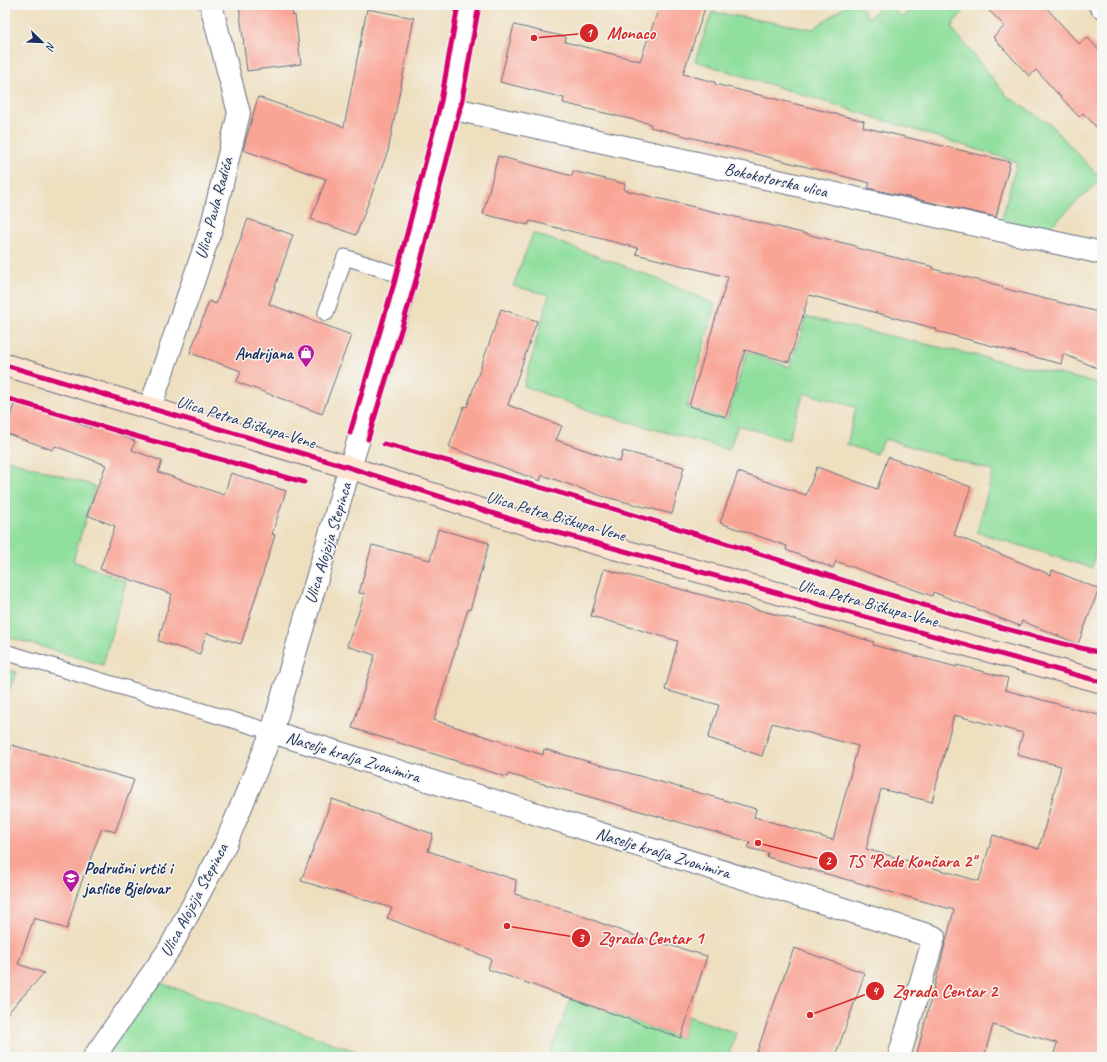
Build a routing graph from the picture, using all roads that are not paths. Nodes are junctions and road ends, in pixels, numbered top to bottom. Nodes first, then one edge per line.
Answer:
1 (211, 5) edge
2 (468, 5) edge
3 (1100, 5) edge
4 (1102, 7) edge
5 (450, 108) junction
6 (1102, 253) edge
7 (408, 278) junction
8 (326, 313) dead end
9 (5, 365) edge
10 (150, 408) junction
11 (351, 468) junction
12 (5, 652) edge
13 (1102, 682) edge
14 (272, 732) junction
15 (94, 1057) edge
16 (900, 1057) edge

1 - 10 street, Ulica Pavla Radića
2 - 5 street, Ulica Alojzija Stepinca
3 - 4 street
5 - 6 street, Bokokotorska ulica
5 - 7 street, Ulica Alojzija Stepinca
7 - 8 lane
7 - 11 street, Ulica Alojzija Stepinca
9 - 10 main road, Ulica Petra Biškupa-Vene
10 - 11 main road, Ulica Petra Biškupa-Vene
11 - 13 main road, Ulica Petra Biškupa-Vene
11 - 14 street, Ulica Alojzija Stepinca
12 - 14 lane
14 - 15 street, Ulica Alojzija Stepinca
14 - 16 street, Naselje kralja Zvonimira

